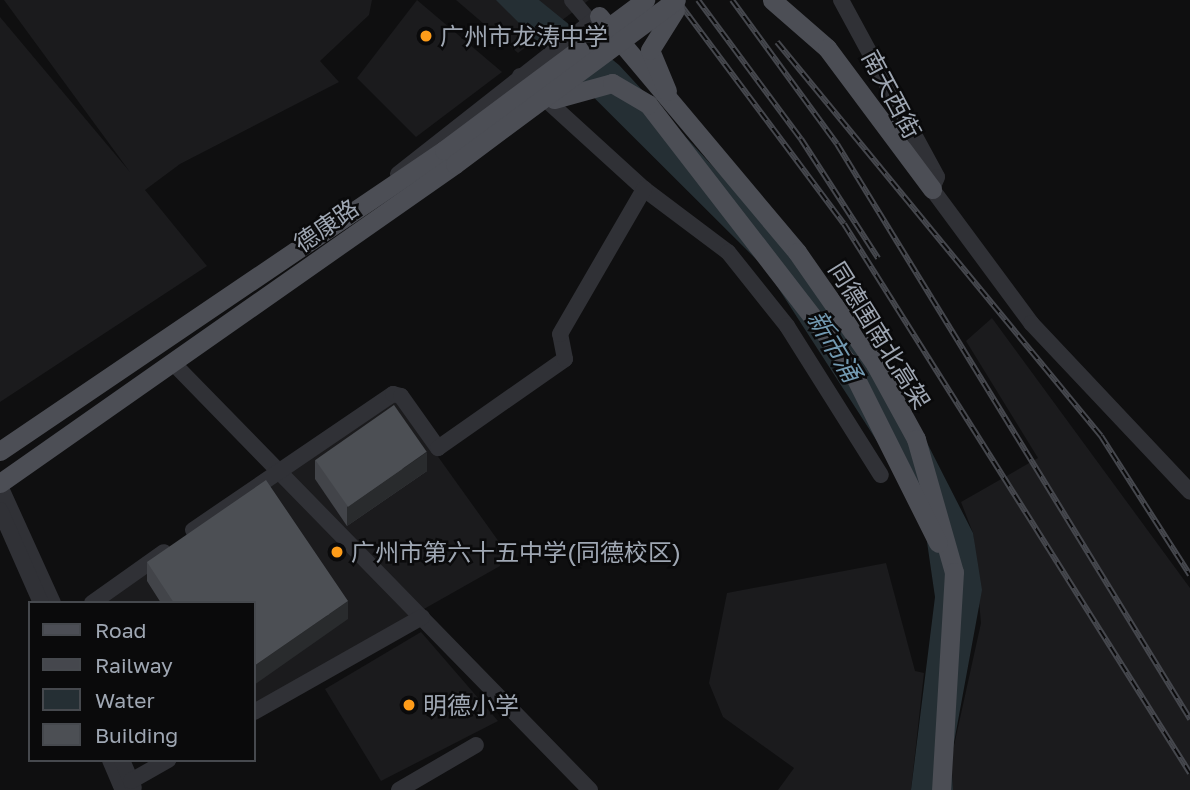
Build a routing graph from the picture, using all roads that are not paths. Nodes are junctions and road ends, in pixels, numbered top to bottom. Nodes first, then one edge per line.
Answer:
1 (572, 0) edge
2 (645, 0) edge
3 (772, 0) edge
4 (841, 0) edge
5 (683, 1) edge
6 (591, 23) junction
7 (520, 76) junction
8 (531, 109) junction
9 (449, 157) junction
10 (730, 174) junction
11 (644, 189) junction
12 (932, 189) junction
13 (369, 202) junction
14 (173, 363) junction
15 (0, 451) edge
16 (278, 470) junction
17 (881, 475) dead end
18 (0, 484) edge
19 (1190, 492) edge
20 (0, 510) edge
21 (938, 543) junction
22 (954, 572) junction
23 (40, 601) edge
24 (51, 601) edge
25 (95, 601) edge
26 (422, 617) junction
27 (256, 711) edge
28 (476, 745) dead end
29 (111, 762) edge
30 (123, 762) edge
31 (165, 762) edge
32 (130, 787) edge
33 (399, 790) edge
34 (590, 790) edge
35 (930, 790) edge
36 (941, 790) edge

1 - 6 street
2 - 9 main road, 德康路, bridge
3 - 12 main road
4 - 12 street, 南天西街
5 - 8 main road, 德康路, bridge
5 - 22 main road, bridge
6 - 7 street
6 - 10 main road, 同德围南北高架
7 - 11 street
7 - 13 street
8 - 9 main road, 德康路, bridge
8 - 21 main road, bridge
9 - 13 main road, 德康路
9 - 14 main road, 德康路
10 - 21 main road, 同德围南北高架
10 - 22 main road, 同德围南北高架
11 - 16 street
11 - 17 street
12 - 19 street
13 - 15 main road, 德康路
14 - 16 street
14 - 18 main road, 德康路
16 - 25 street
16 - 26 street
18 - 24 street
20 - 23 street
21 - 35 main road, 同德围南北高架
22 - 36 main road, 同德围南北高架
26 - 27 street
26 - 34 street
28 - 33 street
29 - 32 street
30 - 32 street
31 - 32 street

